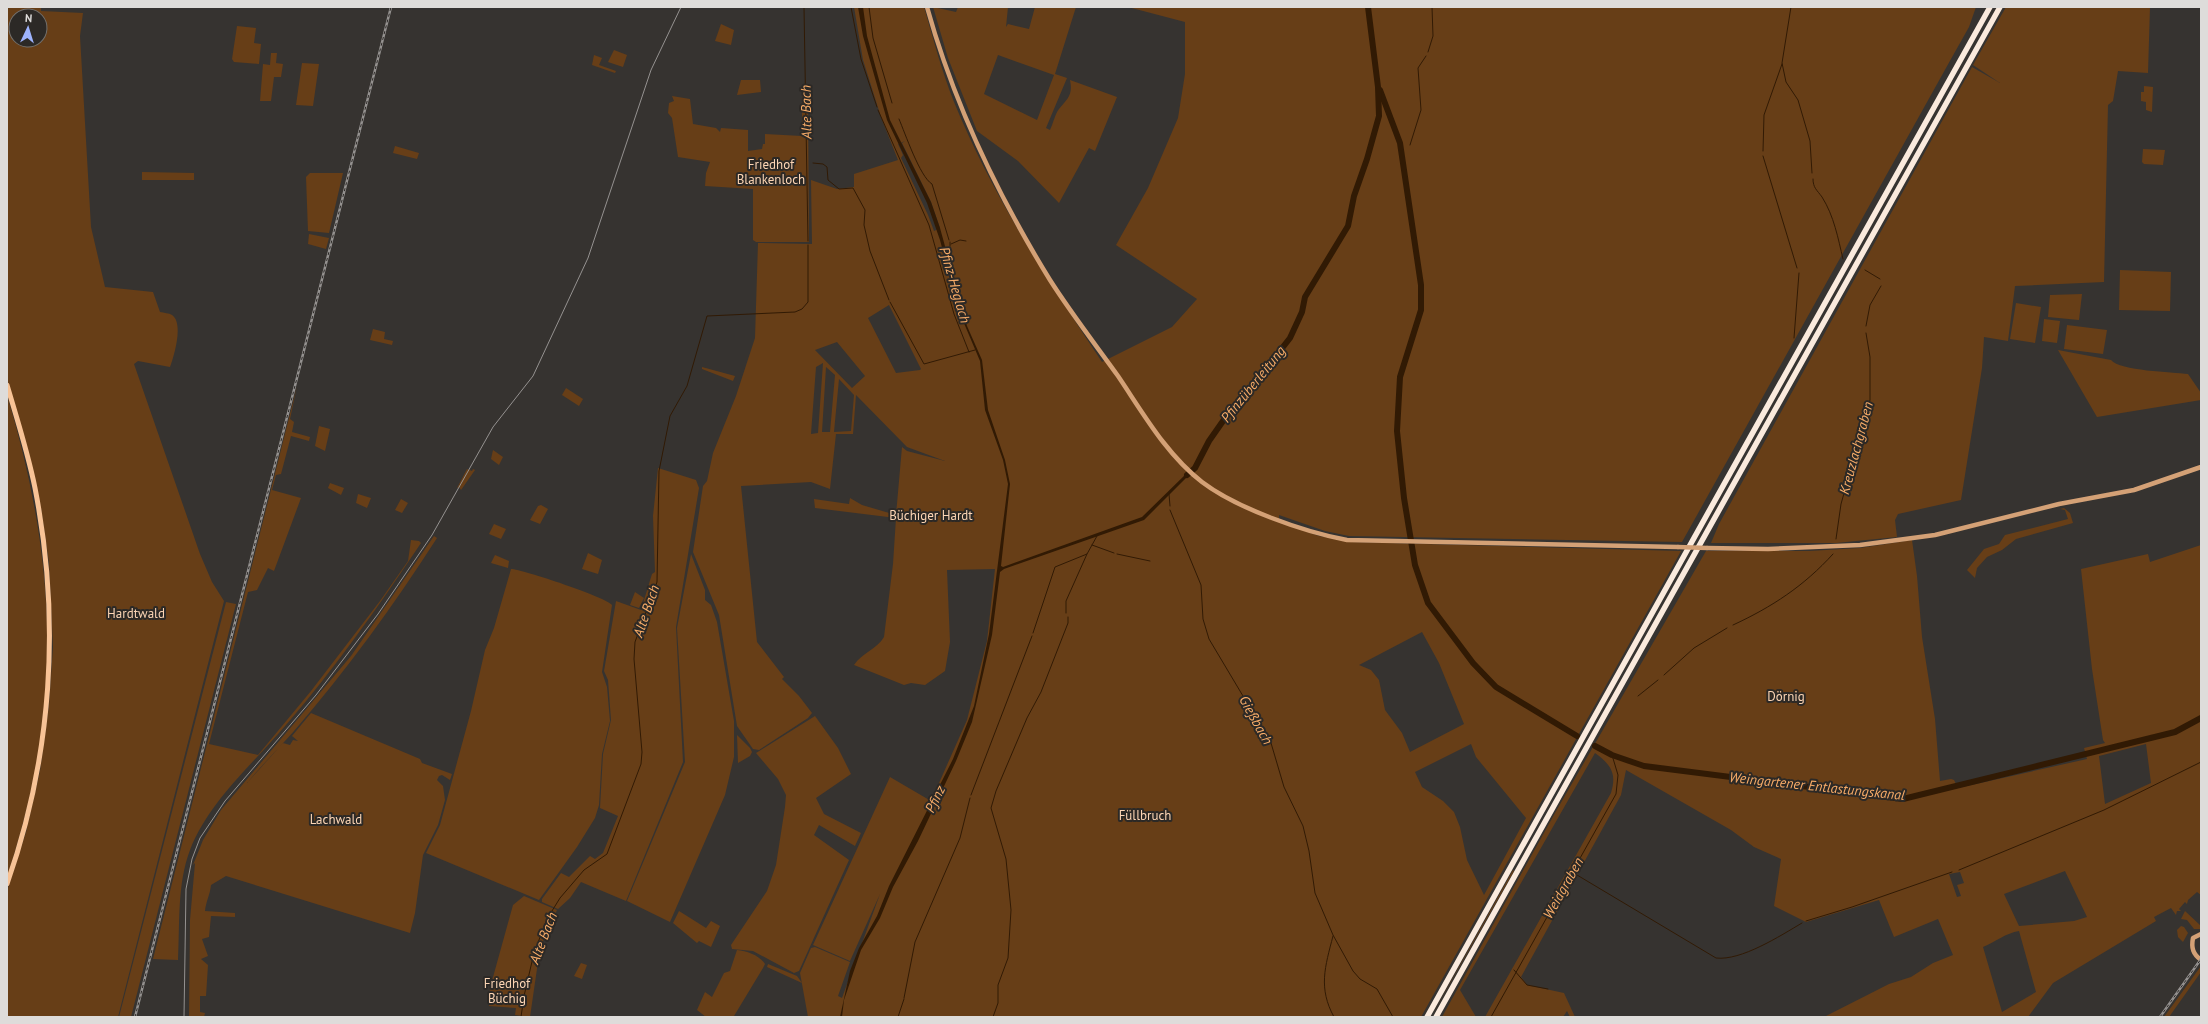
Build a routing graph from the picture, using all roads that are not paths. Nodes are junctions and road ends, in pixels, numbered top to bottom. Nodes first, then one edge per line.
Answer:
1 (927, 7) edge
2 (1990, 7) edge
3 (2000, 7) edge
4 (7, 386) edge
5 (2201, 467) edge
6 (7, 884) edge
7 (2201, 934) edge
8 (2201, 960) edge
9 (1427, 1017) edge
10 (1436, 1017) edge

1 - 5 main road, bridge
2 - 9 highway
3 - 10 highway
4 - 6 main road
7 - 8 main road

